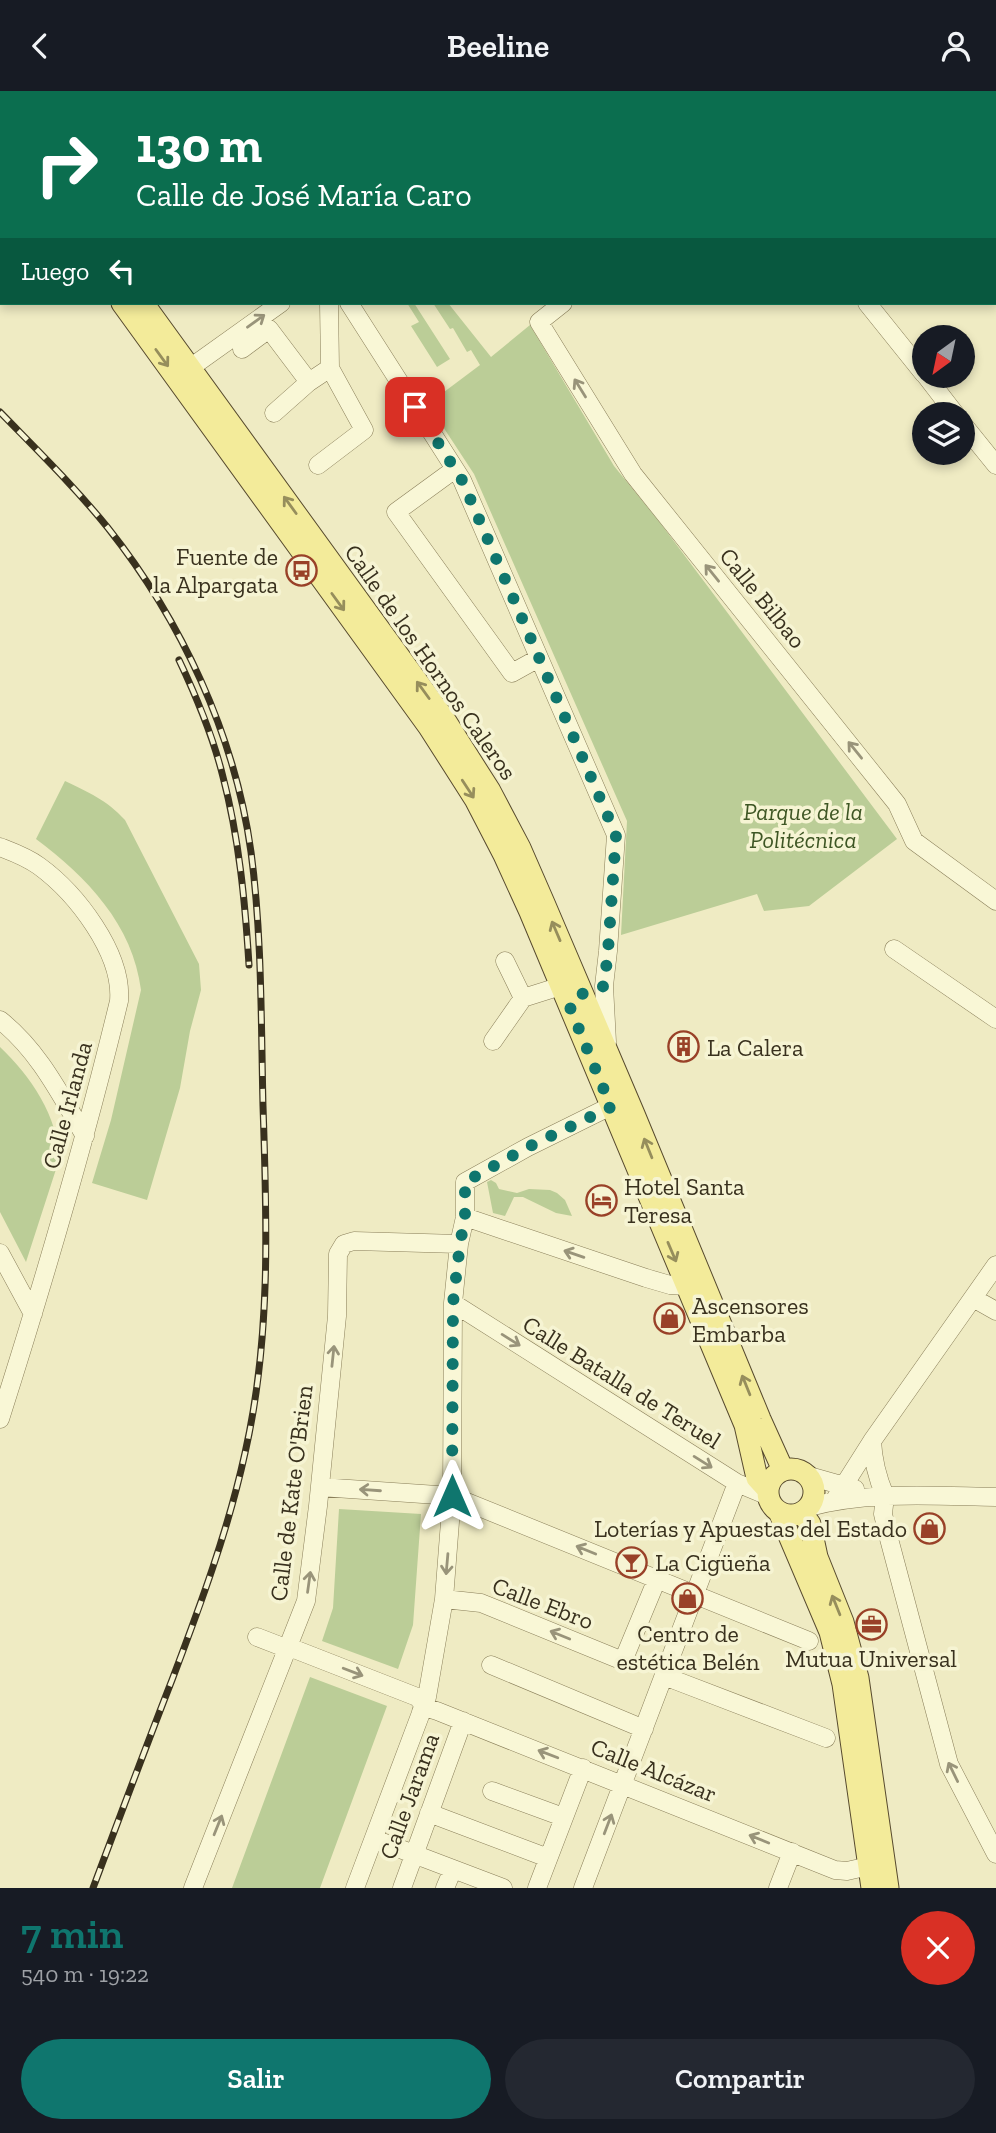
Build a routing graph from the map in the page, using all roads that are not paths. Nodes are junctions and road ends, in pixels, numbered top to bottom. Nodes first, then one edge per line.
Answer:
1 (123, 305) edge
2 (144, 305) edge
3 (278, 305) edge
4 (328, 305) edge
5 (350, 305) edge
6 (561, 305) edge
7 (869, 305) edge
8 (242, 349) dead end
9 (912, 359) edge
10 (190, 368) junction
11 (330, 368) junction
12 (309, 382) junction
13 (274, 413) dead end
14 (975, 439) edge
15 (318, 465) dead end
16 (996, 465) edge
17 (455, 469) junction
18 (540, 658) junction
19 (0, 847) edge
20 (996, 901) edge
21 (894, 949) dead end
22 (505, 961) dead end
23 (604, 986) junction
24 (571, 995) junction
25 (523, 998) junction
26 (996, 1019) edge
27 (0, 1020) edge
28 (493, 1041) dead end
29 (608, 1054) junction
30 (611, 1107) junction
31 (85, 1136) junction
32 (465, 1217) junction
33 (460, 1244) junction
34 (0, 1253) edge
35 (996, 1265) edge
36 (686, 1286) junction
37 (973, 1298) junction
38 (453, 1303) junction
39 (996, 1311) edge
40 (33, 1314) junction
41 (2, 1407) edge
42 (872, 1441) junction
43 (783, 1469) junction
44 (809, 1476) junction
45 (737, 1483) junction
46 (320, 1487) junction
47 (839, 1493) junction
48 (452, 1496) junction
49 (885, 1496) junction
50 (996, 1497) edge
51 (772, 1499) junction
52 (806, 1510) junction
53 (657, 1579) junction
54 (695, 1594) junction
55 (444, 1599) junction
56 (257, 1637) dead end
57 (810, 1641) dead end
58 (288, 1648) junction
59 (491, 1665) dead end
60 (664, 1676) junction
61 (423, 1709) junction
62 (463, 1721) junction
63 (644, 1729) junction
64 (826, 1738) dead end
65 (583, 1768) junction
66 (623, 1784) junction
67 (492, 1791) dead end
68 (429, 1813) junction
69 (563, 1817) junction
70 (990, 1829) edge
71 (374, 1839) junction
72 (792, 1852) junction
73 (414, 1854) junction
74 (996, 1854) edge
75 (548, 1858) junction
76 (869, 1866) junction
77 (453, 1869) junction
78 (494, 1886) edge
79 (193, 1888) edge
80 (355, 1888) edge
81 (402, 1888) edge
82 (445, 1888) edge
83 (537, 1888) edge
84 (583, 1888) edge
85 (778, 1888) edge
86 (872, 1888) edge
87 (888, 1888) edge

1 -> 24 main road, Calle de los Hornos Caleros
2 - 10 main road, Calle de los Hornos Caleros
10 -> 3 street
4 - 11 street
5 - 17 street
20 -> 6 street, Calle Bilbao
7 - 9 street
8 - 12 street
24 -> 10 main road, Calle de los Hornos Caleros
11 - 12 street
11 - 15 street
12 - 13 street
14 - 16 street
17 - 18 street
17 - 18 street
18 - 23 street
19 - 31 street, Calle Irlanda
21 - 26 street
22 - 25 street
23 - 24 street
23 - 29 street
24 - 25 street
24 - 29 main road, Calle de los Hornos Caleros
24 - 30 main road, Calle de los Hornos Caleros
25 - 28 street
27 - 31 street
43 -> 29 main road, Calle de los Hornos Caleros
30 - 32 street
30 -> 36 main road, Calle de los Hornos Caleros
31 - 40 street, Calle Irlanda
32 - 33 street
36 -> 32 street
33 - 38 street
46 -> 33 street, Calle de Kate O'Brien
34 - 40 street
35 - 37 street
36 - 51 main road, Calle de los Hornos Caleros
37 - 39 street
37 - 42 street
38 -> 45 street, Calle Batalla de Teruel
38 - 48 street
40 - 41 street, Calle Irlanda
42 - 47 street
42 - 49 street
43 - 44 main road
43 - 51 main road
44 - 47 street
44 - 52 main road
45 - 51 street, Calle Batalla de Teruel
45 - 54 street
48 -> 46 street
58 -> 46 street, Calle de Kate O'Brien
47 - 49 street
47 - 52 street
53 -> 48 street
48 -> 55 street
49 - 50 street
70 -> 49 street
51 - 52 main road
51 - 76 main road, Calle de los Hornos Caleros
87 -> 52 main road
53 - 54 street
53 -> 55 street, Calle Ebro
54 - 57 street
54 - 60 street
55 - 61 street
56 - 58 street, Calle Alcázar
58 -> 61 street, Calle Alcázar
79 -> 58 street, Calle de Kate O'Brien
59 - 63 street
60 - 63 street
60 - 64 street
61 - 62 street, Calle Alcázar
61 - 71 street
65 -> 62 street, Calle Alcázar
62 - 68 street, Calle Jarama
63 - 66 street
65 - 66 street, Calle Alcázar
65 - 69 street
72 -> 66 street, Calle Alcázar
84 -> 66 street
67 - 69 street
68 - 73 street, Calle Jarama
68 - 75 street
69 - 75 street
70 - 74 street
71 - 73 street
71 - 80 street
72 - 76 street, Calle Alcázar
72 - 85 street
73 - 77 street
73 - 81 street, Calle Jarama
75 - 83 street
76 - 86 main road, Calle de los Hornos Caleros
77 - 78 street
77 - 82 street

